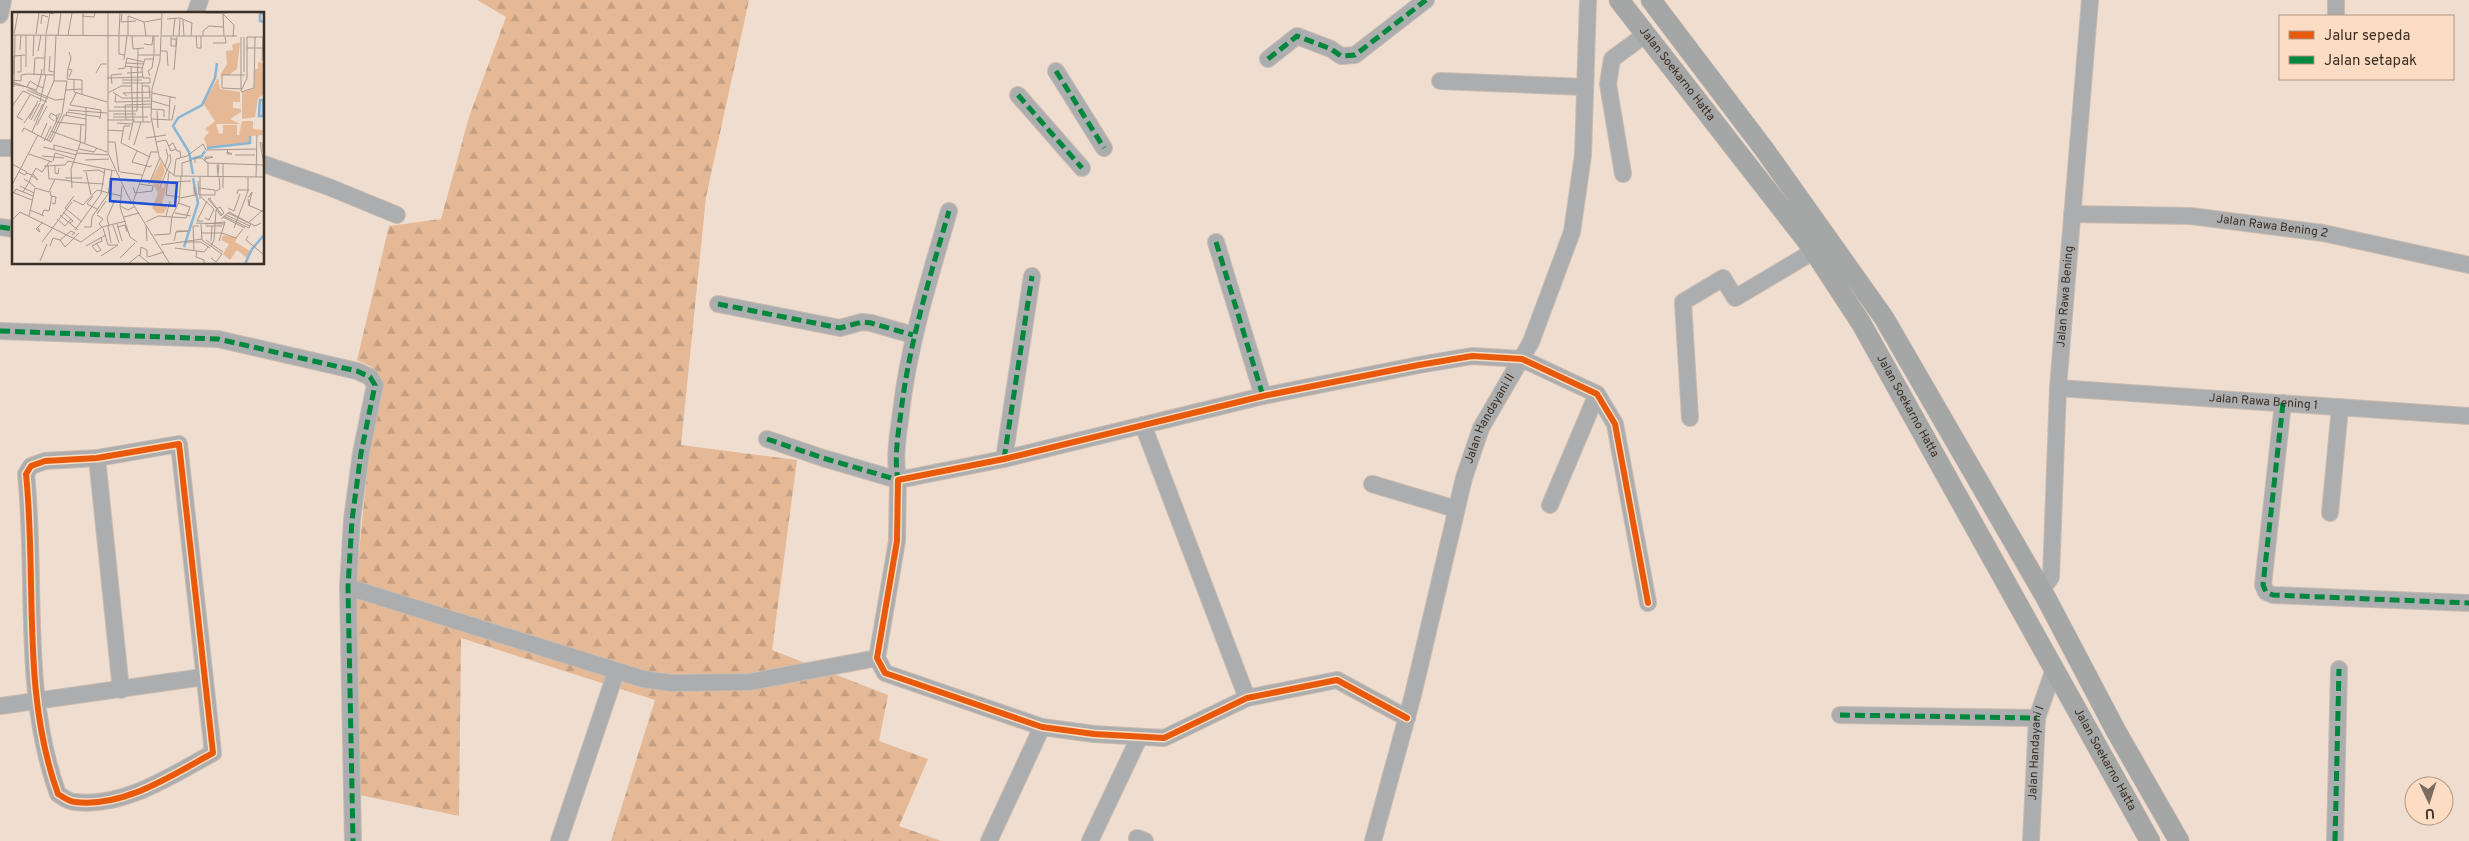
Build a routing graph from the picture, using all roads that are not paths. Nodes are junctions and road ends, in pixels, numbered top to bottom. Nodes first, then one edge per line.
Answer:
1 (4, 0) edge
2 (200, 0) edge
3 (1426, 0) edge
4 (1588, 0) edge
5 (1619, 0) edge
6 (1651, 0) edge
7 (2090, 0) edge
8 (2336, 0) edge
9 (196, 12) edge
10 (0, 15) edge
11 (2336, 15) edge
12 (1646, 34) junction
13 (1268, 59) dead end
14 (1056, 72) dead end
15 (1440, 81) dead end
16 (1585, 86) junction
17 (1018, 95) dead end
18 (1104, 148) dead end
19 (265, 164) edge
20 (1082, 168) dead end
21 (1623, 174) dead end
22 (949, 211) dead end
23 (2072, 214) junction
24 (397, 215) dead end
25 (1216, 242) dead end
26 (1814, 251) junction
27 (2469, 265) edge
28 (1032, 276) dead end
29 (718, 304) dead end
30 (0, 331) edge
31 (913, 335) junction
32 (1522, 359) junction
33 (2058, 388) junction
34 (1597, 394) junction
35 (1263, 396) junction
36 (2283, 403) junction
37 (2340, 407) junction
38 (2469, 416) edge
39 (1690, 418) dead end
40 (1143, 425) junction
41 (767, 439) dead end
42 (97, 458) junction
43 (1004, 459) junction
44 (898, 480) junction
45 (1372, 484) dead end
46 (1550, 505) dead end
47 (1456, 509) junction
48 (2330, 513) dead end
49 (348, 587) junction
50 (2041, 592) junction
51 (1648, 603) dead end
52 (2469, 603) edge
53 (877, 658) junction
54 (2054, 669) junction
55 (2339, 669) dead end
56 (616, 672) junction
57 (203, 677) junction
58 (121, 690) junction
59 (1247, 698) junction
60 (36, 702) junction
61 (0, 706) edge
62 (1840, 715) dead end
63 (1407, 718) junction
64 (2037, 718) junction
65 (1042, 727) junction
66 (1139, 738) junction
67 (353, 841) edge
68 (559, 841) edge
69 (989, 841) edge
70 (1090, 841) edge
71 (1372, 841) edge
72 (2031, 841) edge
73 (2150, 841) edge
74 (2179, 841) edge
75 (2335, 841) edge

1 - 10 street
2 - 9 street
3 - 13 street
4 - 16 street, Jalan Handayani II
5 - 12 main road, Jalan Soekarno Hatta
6 - 50 main road, Jalan Soekarno Hatta
7 - 23 street, Jalan Rawa Bening
8 - 11 street
12 - 21 street
12 - 26 main road, Jalan Soekarno Hatta
14 - 18 street
15 - 16 street
16 - 32 street, Jalan Handayani II
17 - 20 street
19 - 24 street
22 - 31 street
23 - 27 street, Jalan Rawa Bening 2
23 - 33 street, Jalan Rawa Bening
25 - 35 street
26 - 39 street
26 - 54 main road, Jalan Soekarno Hatta
28 - 43 street
29 - 31 street
30 - 49 street
31 - 44 street
32 - 34 street
32 - 35 street
32 - 47 street, Jalan Handayani II
33 - 36 street, Jalan Rawa Bening 1
33 - 50 street, Jalan Rawa Bening
34 - 46 street
34 - 51 street
35 - 40 street
36 - 37 street, Jalan Rawa Bening 1
36 - 52 street
37 - 38 street, Jalan Rawa Bening 1
37 - 48 street
40 - 43 street
40 - 59 street
41 - 44 street
42 - 57 street
42 - 58 street
42 - 60 street
43 - 44 street
44 - 53 street
45 - 47 street
47 - 63 street, Jalan Handayani II
49 - 56 street
49 - 67 street
50 - 74 main road, Jalan Soekarno Hatta
53 - 56 street
53 - 65 street
54 - 64 street, Jalan Handayani I
54 - 73 main road, Jalan Soekarno Hatta
55 - 75 street
56 - 68 street
57 - 58 street
57 - 60 street
58 - 60 street
59 - 63 street
59 - 66 street
60 - 61 street
62 - 64 street
63 - 71 street, Jalan Handayani II
64 - 72 street, Jalan Handayani I
65 - 66 street
65 - 69 street
66 - 70 street

